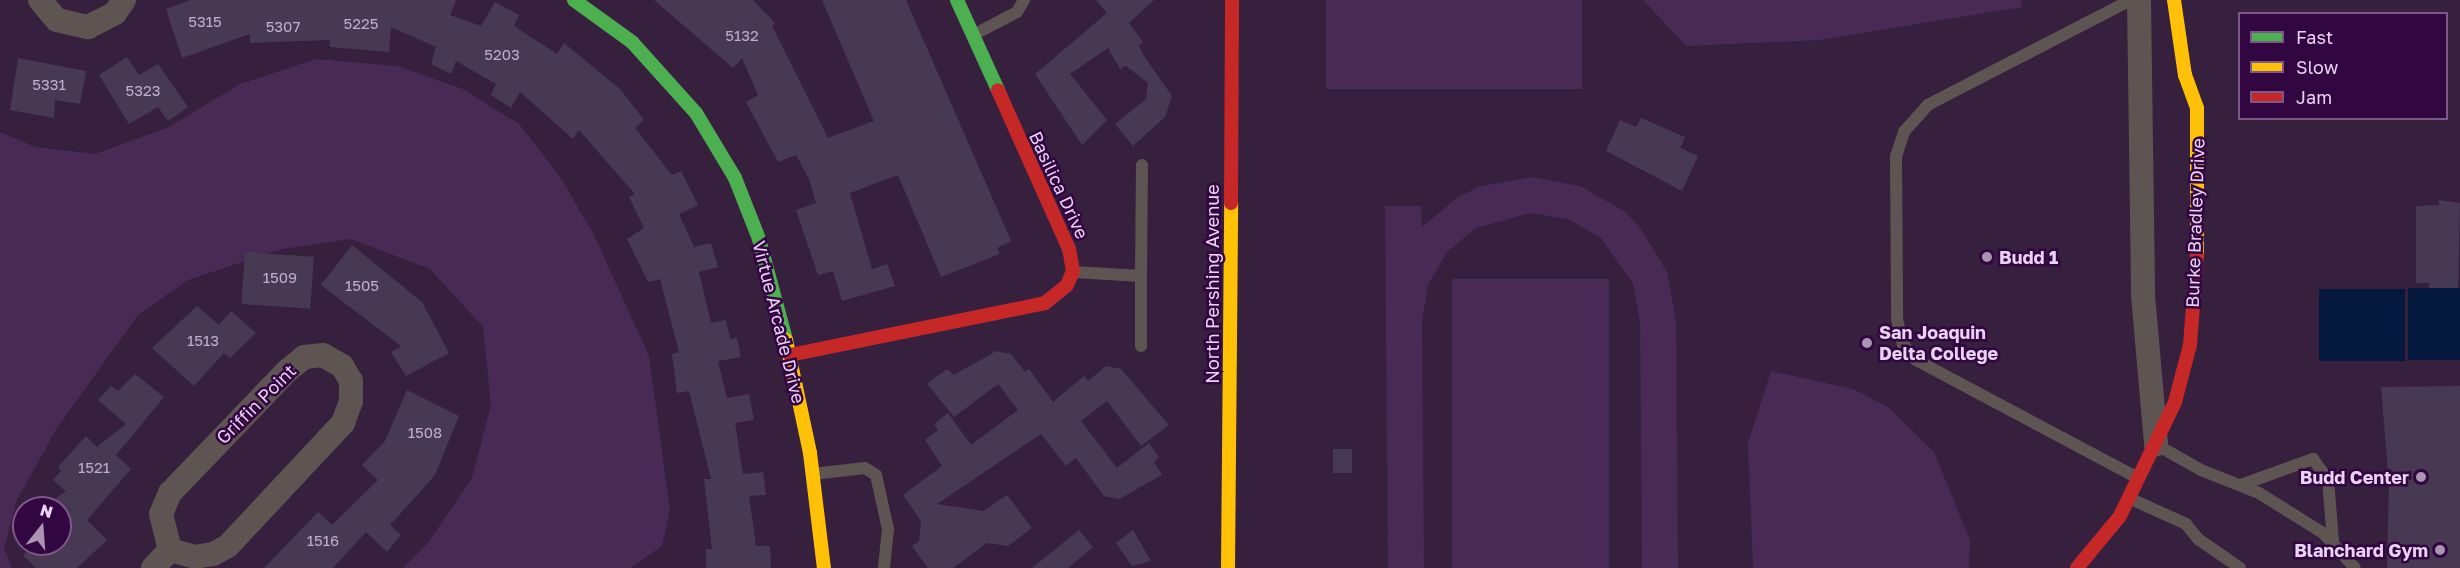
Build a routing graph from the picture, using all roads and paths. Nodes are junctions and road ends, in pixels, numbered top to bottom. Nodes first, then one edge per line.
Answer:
1 (40, 0) edge
2 (124, 0) edge
3 (574, 0) edge
4 (957, 0) edge
5 (1024, 0) edge
6 (1232, 0) edge
7 (2131, 0) edge
8 (2139, 0) edge
9 (2174, 0) edge
10 (972, 36) junction
11 (1142, 165) dead end
12 (1073, 272) junction
13 (1141, 276) junction
14 (1141, 346) dead end
15 (790, 355) junction
16 (2156, 444) junction
17 (812, 474) junction
18 (2139, 479) junction
19 (2241, 485) junction
20 (2128, 498) junction
21 (2333, 542) junction
22 (170, 550) junction
23 (153, 568) edge
24 (824, 568) edge
25 (884, 568) edge
26 (1228, 568) edge
27 (2077, 568) edge
28 (2240, 568) edge
29 (2355, 568) edge

1 - 2 street
3 - 15 street, Virtue Arcade Drive
4 - 10 street, Basilica Drive
5 - 10 lane
6 - 26 street, North Pershing Avenue
7 - 18 lane
8 - 16 street
9 - 16 street, Burke Bradley Drive
10 - 12 street, Basilica Drive
11 - 13 lane
12 - 13 lane
12 - 15 street
13 - 14 lane
15 - 17 street, Virtue Arcade Drive
16 - 18 street, Burke Bradley Drive
16 - 19 lane
17 - 24 street, Virtue Arcade Drive
17 - 25 lane
18 - 20 street, Burke Bradley Drive
19 - 21 lane
19 - 21 lane
20 - 27 street, Burke Bradley Drive
20 - 28 lane
21 - 29 lane
22 - 22 street, Griffin Point
22 - 23 street

